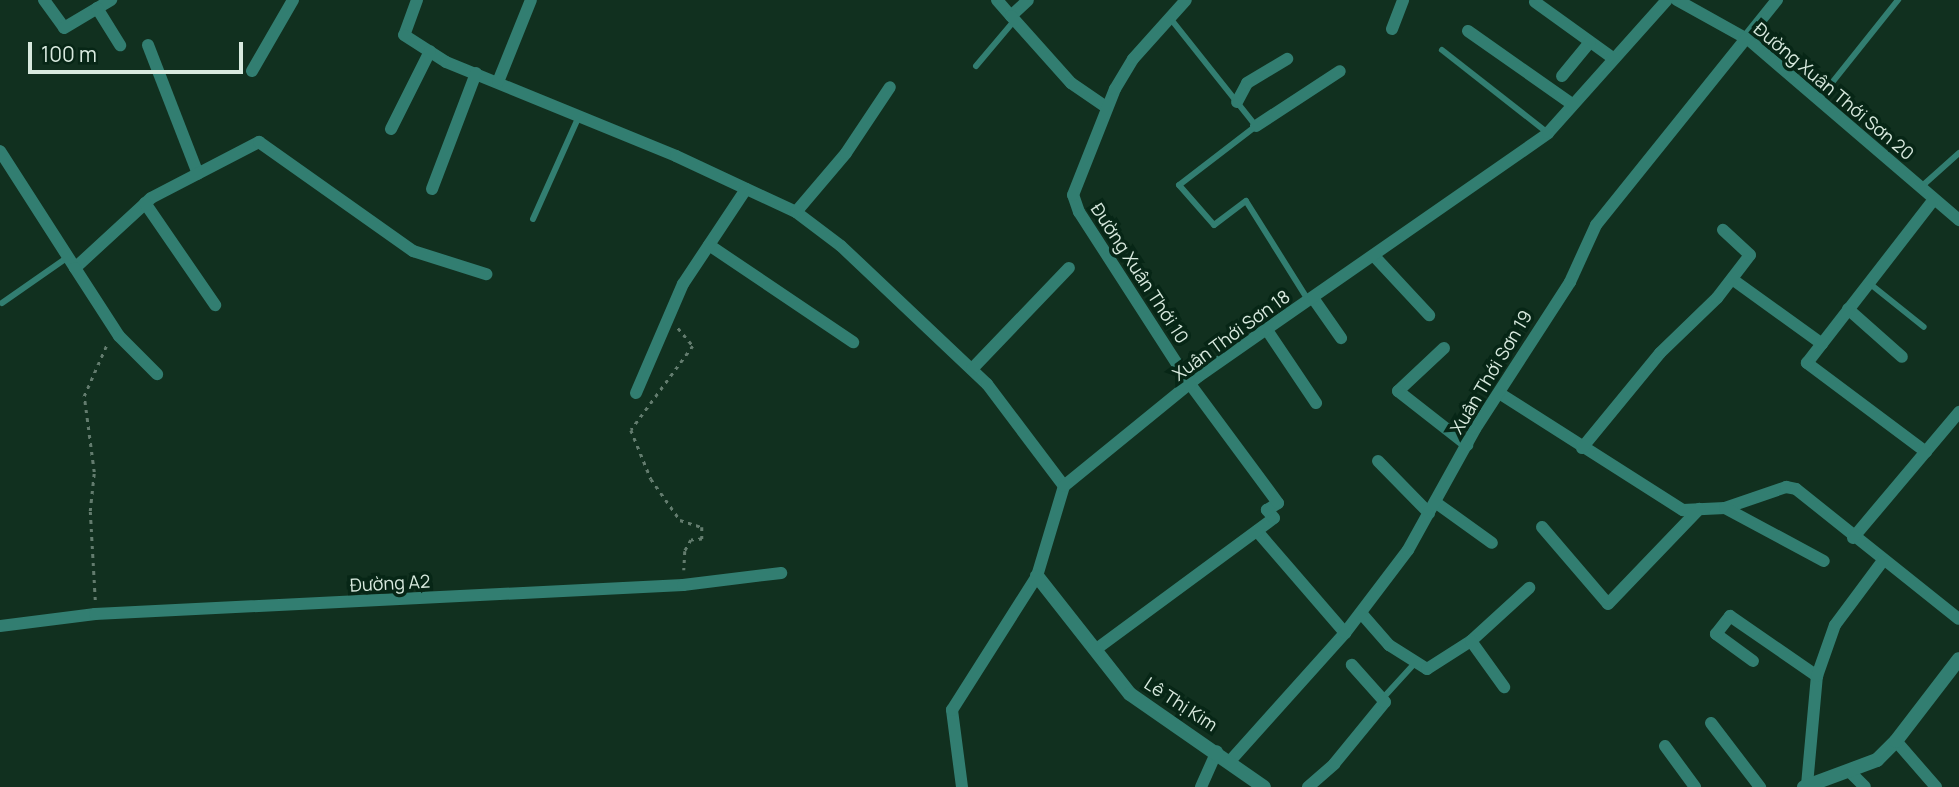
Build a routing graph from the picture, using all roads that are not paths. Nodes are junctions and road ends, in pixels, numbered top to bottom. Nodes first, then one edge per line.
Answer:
1 (44, 0) edge
2 (111, 0) edge
3 (293, 0) edge
4 (417, 0) edge
5 (531, 0) edge
6 (997, 0) edge
7 (1028, 0) edge
8 (1186, 0) edge
9 (1403, 0) edge
10 (1667, 0) edge
11 (1677, 0) edge
12 (1777, 0) edge
13 (1898, 0) edge
14 (1535, 2) dead end
15 (97, 8) junction
16 (1168, 16) junction
17 (1012, 19) junction
18 (1392, 29) dead end
19 (1468, 31) dead end
20 (1749, 40) junction
21 (1590, 41) junction
22 (120, 45) dead end
23 (148, 45) dead end
24 (1442, 50) dead end
25 (430, 51) junction
26 (1613, 58) junction
27 (1287, 59) dead end
28 (976, 66) dead end
29 (252, 71) dead end
30 (1340, 71) dead end
31 (476, 73) junction
32 (1562, 76) dead end
33 (498, 82) junction
34 (890, 87) dead end
35 (1819, 99) junction
36 (1237, 102) junction
37 (1572, 104) junction
38 (1106, 107) junction
39 (579, 116) junction
40 (1256, 126) junction
41 (391, 129) dead end
42 (1548, 133) junction
43 (0, 151) edge
44 (1959, 153) edge
45 (198, 173) junction
46 (1921, 187) junction
47 (432, 189) dead end
48 (746, 189) junction
49 (1934, 199) junction
50 (145, 203) junction
51 (796, 212) junction
52 (533, 219) dead end
53 (1959, 220) edge
54 (1723, 230) dead end
55 (709, 245) junction
56 (1374, 256) junction
57 (71, 263) junction
58 (1069, 268) dead end
59 (486, 274) dead end
60 (1732, 279) junction
61 (1868, 282) junction
62 (1311, 299) junction
63 (2, 303) dead end
64 (215, 305) dead end
65 (1848, 309) junction
66 (1429, 315) dead end
67 (1924, 327) dead end
68 (1267, 330) junction
69 (1341, 338) dead end
70 (853, 342) dead end
71 (1822, 344) junction
72 (1444, 348) dead end
73 (1902, 357) dead end
74 (972, 369) junction
75 (157, 374) dead end
76 (1190, 384) junction
77 (636, 393) dead end
78 (1499, 393) junction
79 (1316, 403) dead end
80 (1959, 412) edge
81 (1467, 444) junction
82 (1582, 448) junction
83 (1926, 452) junction
84 (1378, 461) dead end
85 (1064, 485) junction
86 (1432, 508) junction
87 (1725, 508) junction
88 (1699, 509) junction
89 (1542, 527) dead end
90 (1256, 531) junction
91 (1853, 538) junction
92 (1492, 543) dead end
93 (1824, 561) dead end
94 (1882, 562) junction
95 (781, 573) dead end
96 (1037, 576) junction
97 (1529, 588) dead end
98 (1361, 613) junction
99 (1959, 619) edge
100 (0, 626) edge
101 (1345, 633) junction
102 (1471, 641) junction
103 (1095, 650) junction
104 (1753, 660) dead end
105 (1414, 664) junction
106 (1352, 665) dead end
107 (1957, 666) edge
108 (1817, 676) junction
109 (1504, 687) dead end
110 (1383, 698) junction
111 (1711, 723) dead end
112 (1896, 741) junction
113 (1665, 746) dead end
114 (1217, 751) junction
115 (1231, 760) junction
116 (1850, 772) junction
117 (1806, 786) edge
118 (962, 787) edge
119 (1201, 787) edge
120 (1264, 787) edge
121 (1308, 787) edge
122 (1695, 787) edge
123 (1760, 787) edge
124 (1866, 787) edge
125 (1936, 787) edge

1 - 15 street
2 - 15 street
3 - 29 street
4 - 25 street
5 - 33 street
6 - 17 street
7 - 17 street
8 - 16 street, Đường Xuân Thới 10
9 - 18 street
10 - 26 street, Xuân Thới Sơn 18
11 - 20 street, Đường Xuân Thới Sơn 20
12 - 20 street, Xuân Thới Sơn 19
13 - 35 lane
14 - 21 street
15 - 22 street
16 - 36 lane
16 - 38 street, Đường Xuân Thới 10
17 - 28 lane
17 - 38 street
19 - 37 street
20 - 35 street, Đường Xuân Thới Sơn 20
20 - 78 street, Xuân Thới Sơn 19
21 - 26 street
21 - 32 street
23 - 45 street
24 - 42 lane
25 - 31 street
25 - 41 street
26 - 37 street, Xuân Thới Sơn 18
27 - 36 street
30 - 40 street
31 - 33 street
31 - 47 street
33 - 39 street
34 - 51 street
35 - 46 street, Đường Xuân Thới Sơn 20
36 - 40 lane
37 - 42 street, Xuân Thới Sơn 18
38 - 76 street, Đường Xuân Thới 10
39 - 48 street
39 - 52 lane
40 - 62 lane
42 - 56 street, Xuân Thới Sơn 18
43 - 57 street
44 - 46 lane
45 - 50 street
45 - 59 street
46 - 49 street, Đường Xuân Thới Sơn 20
48 - 51 street
48 - 55 street
49 - 53 street, Đường Xuân Thới Sơn 20
49 - 61 street
50 - 57 street
50 - 64 street
51 - 74 street
54 - 60 street
55 - 70 street
55 - 77 street
56 - 62 street, Xuân Thới Sơn 18
56 - 66 street
57 - 63 lane
57 - 75 street
58 - 74 street
60 - 71 street
60 - 82 street
61 - 65 street
61 - 67 lane
62 - 68 street, Xuân Thới Sơn 18
62 - 69 street
65 - 71 street
65 - 73 street
68 - 76 street, Xuân Thới Sơn 18
68 - 79 street
71 - 83 street
72 - 81 street
74 - 85 street
76 - 85 street, Xuân Thới Sơn 18
76 - 90 street
78 - 81 street, Xuân Thới Sơn 19
78 - 82 street
80 - 83 street
81 - 86 street, Xuân Thới Sơn 19
82 - 88 street
83 - 91 street
84 - 86 street
85 - 96 street
86 - 92 street
86 - 98 street, Xuân Thới Sơn 19
87 - 88 street
87 - 91 street
87 - 93 street
88 - 89 street
90 - 101 street
90 - 103 street
91 - 94 street
94 - 99 street
94 - 108 street
95 - 100 street, Đường A2
96 - 103 street, Lê Thị Kim
96 - 118 street
97 - 102 street
98 - 101 street, Xuân Thới Sơn 19
98 - 105 street
101 - 115 street, Xuân Thới Sơn 19
102 - 105 street
102 - 109 street
103 - 114 street, Lê Thị Kim
104 - 108 street
105 - 110 lane
106 - 110 street
107 - 112 street
108 - 117 street
110 - 121 street
111 - 123 street
112 - 116 street
112 - 125 street
113 - 122 street
114 - 115 street, Lê Thị Kim
114 - 119 street
115 - 120 street, Lê Thị Kim
116 - 117 street
116 - 124 street

